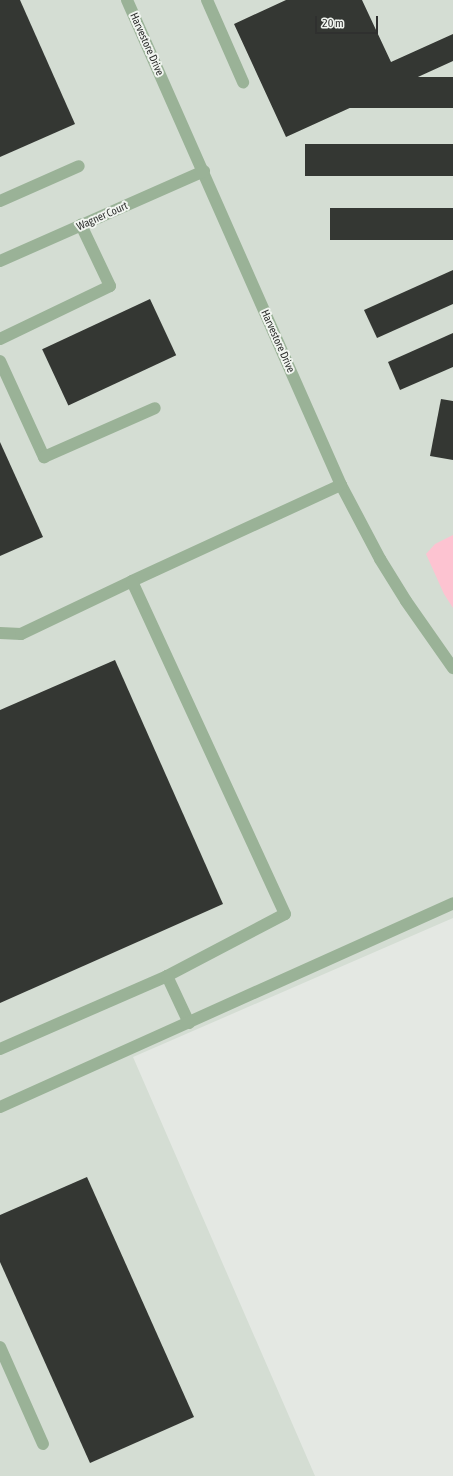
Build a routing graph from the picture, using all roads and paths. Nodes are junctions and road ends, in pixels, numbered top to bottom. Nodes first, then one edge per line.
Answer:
1 (128, 0) edge
2 (207, 0) edge
3 (243, 82) dead end
4 (79, 166) dead end
5 (204, 171) junction
6 (0, 201) edge
7 (81, 226) junction
8 (0, 261) edge
9 (0, 339) edge
10 (0, 361) edge
11 (155, 408) dead end
12 (342, 485) junction
13 (132, 581) junction
14 (0, 633) edge
15 (453, 668) edge
16 (453, 903) edge
17 (167, 976) junction
18 (189, 1022) junction
19 (0, 1049) edge
20 (0, 1107) edge
21 (0, 1348) edge
22 (43, 1444) dead end

1 - 5 street, Harvestore Drive
2 - 3 street
4 - 6 street
5 - 7 street, Wagner Court
5 - 12 street, Harvestore Drive
7 - 8 street, Wagner Court
7 - 9 street
10 - 11 street
12 - 13 street
12 - 15 street, Harvestore Drive
13 - 14 street
13 - 17 street
16 - 18 street
17 - 18 street
17 - 19 street
18 - 20 street
21 - 22 street

